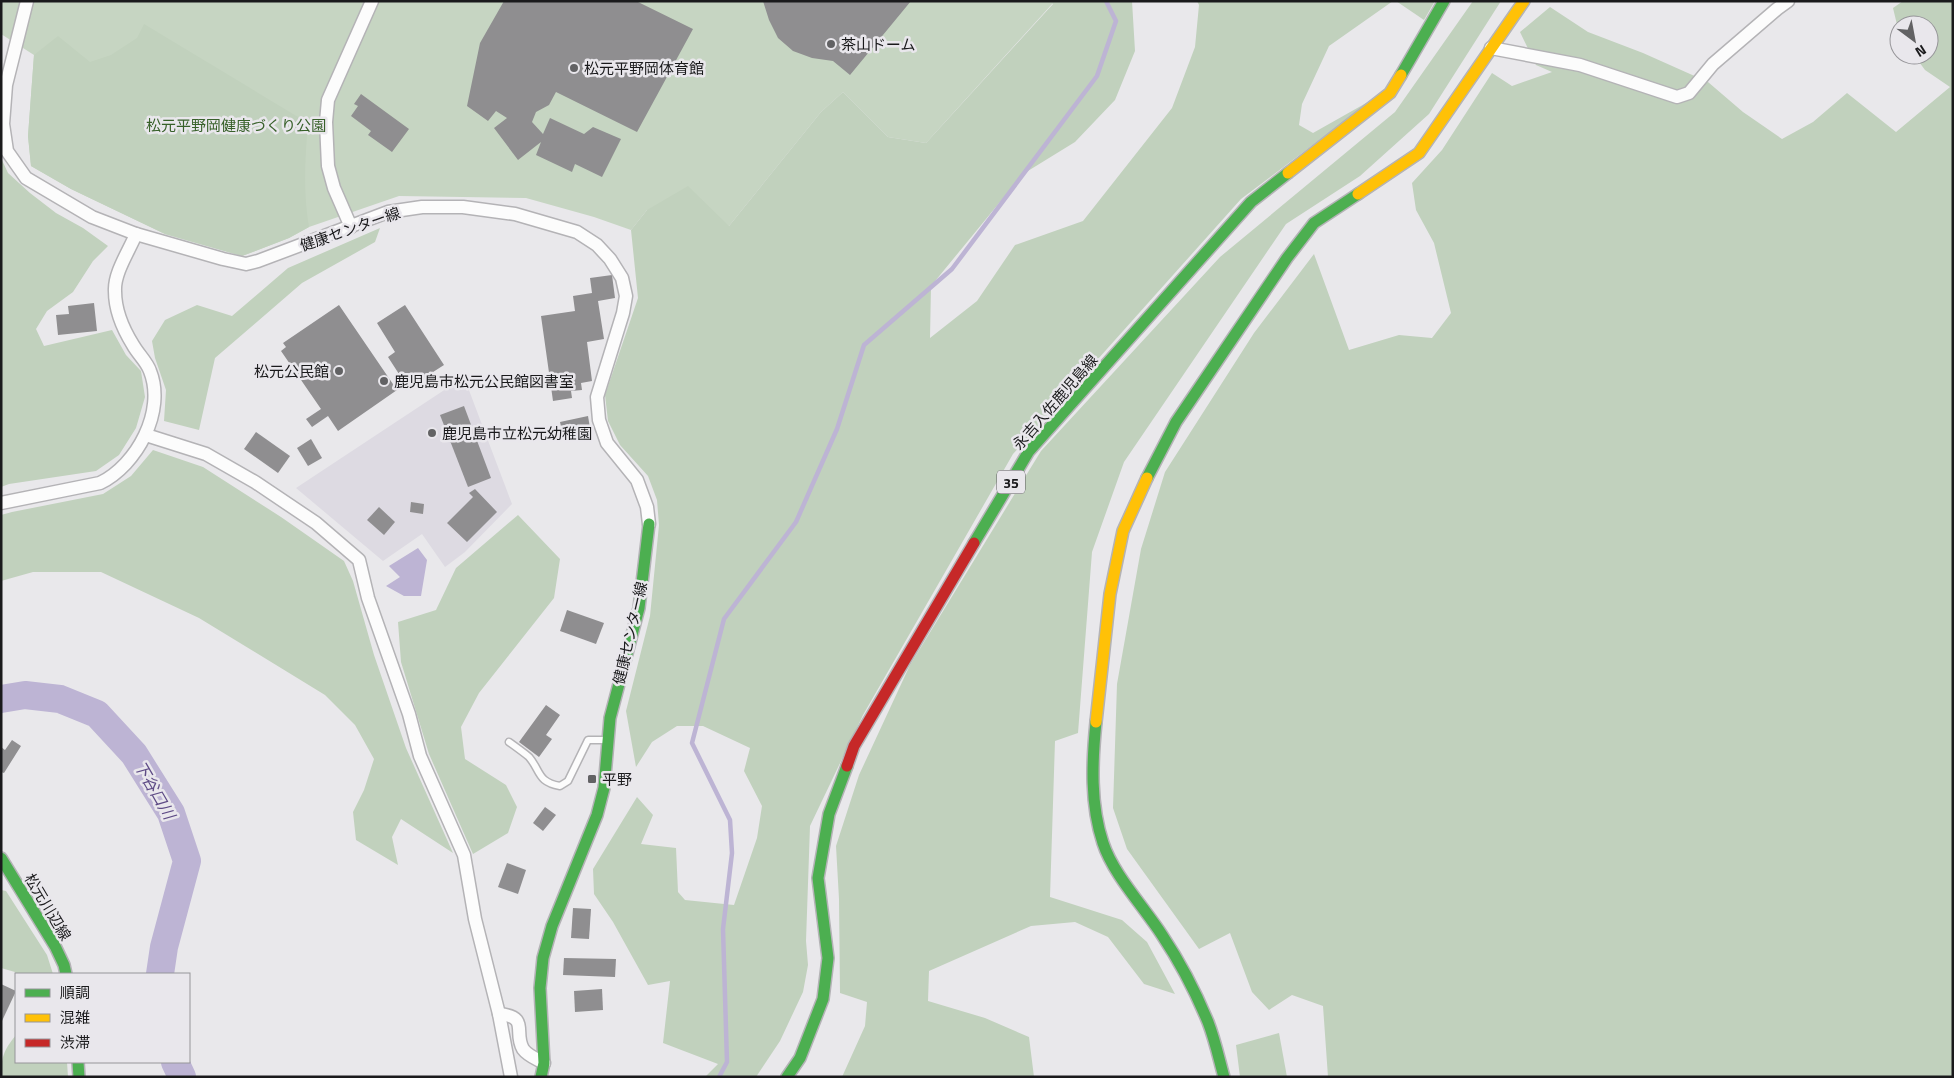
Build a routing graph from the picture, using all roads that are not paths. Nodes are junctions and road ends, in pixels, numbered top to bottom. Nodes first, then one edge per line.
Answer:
1 (27, 1) edge
2 (372, 1) edge
3 (1444, 1) edge
4 (1524, 1) edge
5 (1788, 1) edge
6 (1491, 48) junction
7 (351, 227) junction
8 (136, 234) junction
9 (146, 435) junction
10 (1, 503) edge
11 (649, 524) joint
12 (607, 740) junction
13 (510, 742) dead end
14 (1, 858) edge
15 (66, 973) edge
16 (499, 1014) junction
17 (78, 1063) edge
18 (544, 1063) junction
19 (79, 1077) edge
20 (512, 1077) edge
21 (541, 1077) edge
22 (787, 1077) edge
23 (1224, 1077) edge

1 - 8 street, 健康センター線
2 - 7 street
3 - 22 street, 永吉入佐鹿児島線 / 35
4 - 6 street
5 - 6 street
6 - 23 street
7 - 8 street, 健康センター線
7 - 11 street, 健康センター線
8 - 9 street
9 - 10 street
9 - 16 street
11 - 12 street, 健康センター線
12 - 13 lane
12 - 18 street, 健康センター線
14 - 15 street, 松元川辺線
16 - 18 street
16 - 20 street
17 - 19 street
18 - 21 street, 健康センター線

